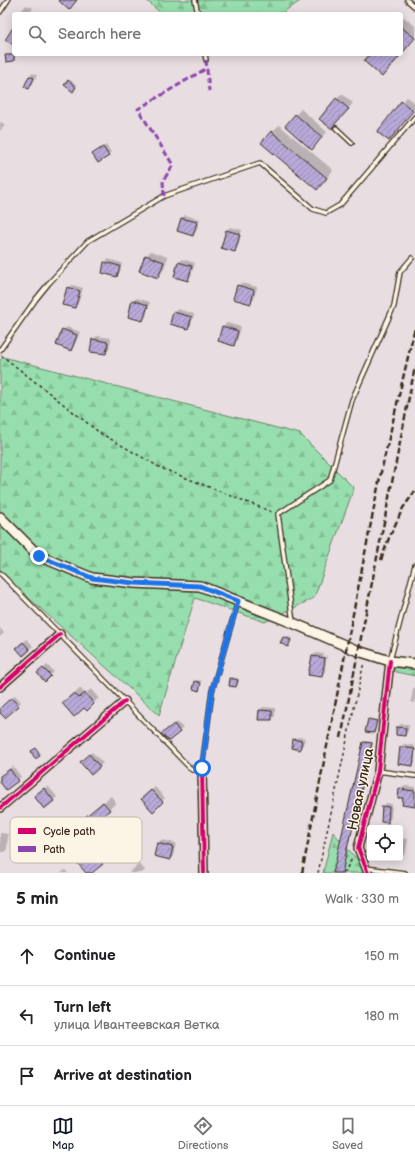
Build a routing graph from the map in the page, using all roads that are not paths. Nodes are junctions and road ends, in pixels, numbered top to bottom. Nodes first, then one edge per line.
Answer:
1 (8, 0) edge
2 (195, 0) edge
3 (407, 0) edge
4 (415, 7) edge
5 (0, 12) edge
6 (198, 12) edge
7 (205, 56) edge
8 (206, 60) dead end
9 (415, 117) edge
10 (336, 128) dead end
11 (352, 143) dead end
12 (412, 258) dead end
13 (0, 350) edge
14 (0, 518) edge
15 (415, 565) edge
16 (0, 573) edge
17 (238, 601) junction
18 (293, 623) junction
19 (60, 634) junction
20 (390, 661) junction
21 (415, 664) edge
22 (0, 687) edge
23 (125, 701) junction
24 (202, 768) junction
25 (378, 771) junction
26 (415, 776) edge
27 (0, 808) edge
28 (367, 871) edge
29 (204, 873) edge
30 (405, 873) edge

1 - 5 lane
2 - 6 lane
3 - 4 lane
7 - 8 lane
9 - 13 lane
10 - 11 lane
12 - 18 lane
14 - 17 main road
15 - 20 lane
16 - 19 lane
17 - 18 main road
17 - 24 lane
18 - 20 main road
19 - 22 street
19 - 23 lane
20 - 21 main road
20 - 25 street, Новая улица
23 - 24 lane
23 - 27 street
24 - 29 street
25 - 26 lane
25 - 28 street, Новая улица
28 - 30 lane

